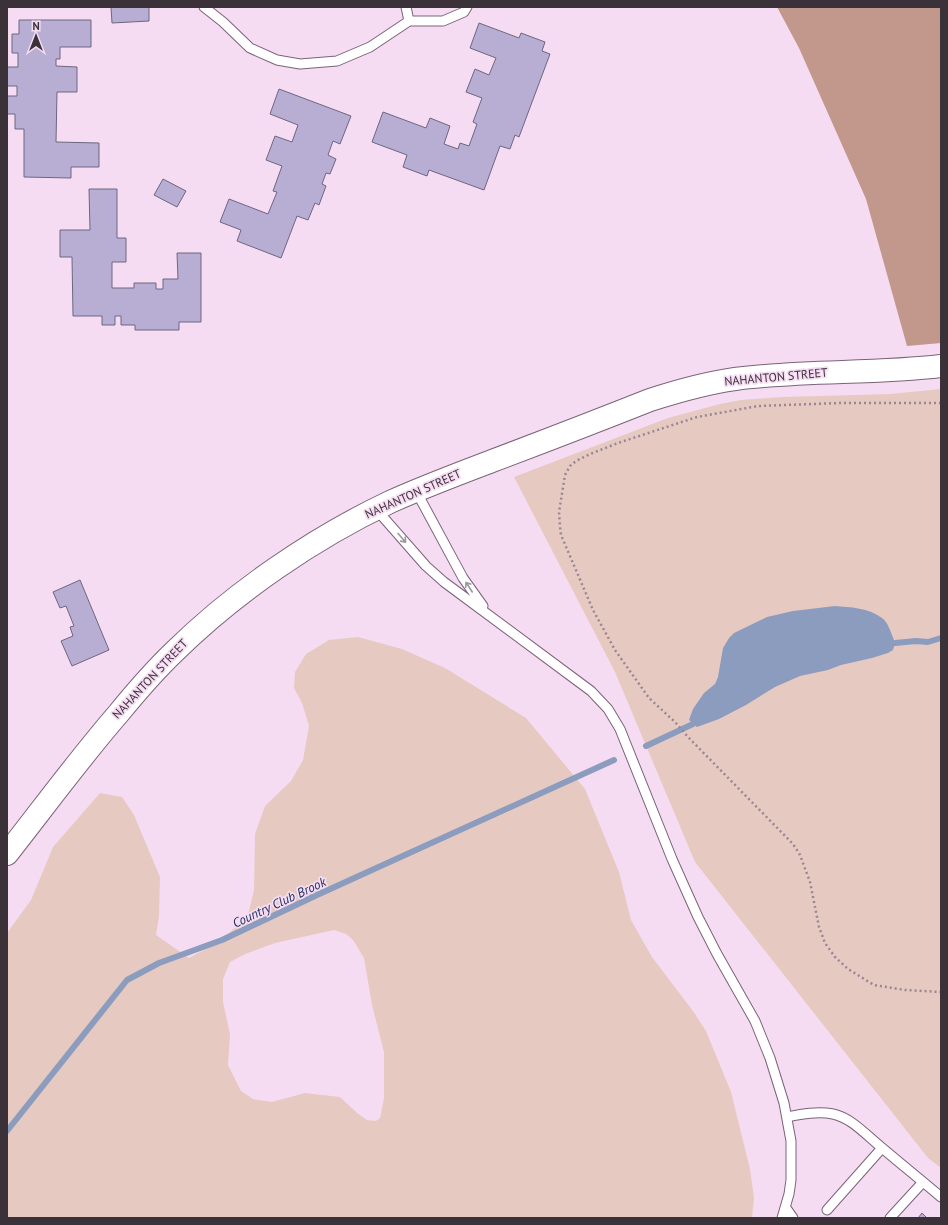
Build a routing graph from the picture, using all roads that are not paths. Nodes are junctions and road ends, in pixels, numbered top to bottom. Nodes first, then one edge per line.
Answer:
1 (204, 7) edge
2 (406, 7) edge
3 (467, 7) edge
4 (409, 21) junction
5 (941, 366) edge
6 (416, 491) junction
7 (376, 509) junction
8 (493, 618) junction
9 (7, 854) edge
10 (787, 1116) junction
11 (882, 1148) junction
12 (923, 1182) junction
13 (941, 1197) edge
14 (786, 1208) junction
15 (826, 1210) dead end
16 (782, 1218) edge
17 (793, 1218) edge
18 (890, 1218) edge

1 - 4 lane
2 - 4 lane
3 - 4 lane
5 - 6 main road, NAHANTON STREET
6 - 7 main road, NAHANTON STREET
8 -> 6 lane
7 -> 8 lane
7 - 9 main road, NAHANTON STREET
8 - 10 lane
10 - 11 lane
10 - 14 lane
11 - 12 lane
11 - 15 lane
12 - 13 lane
12 - 18 lane
14 - 16 lane
14 - 17 lane

